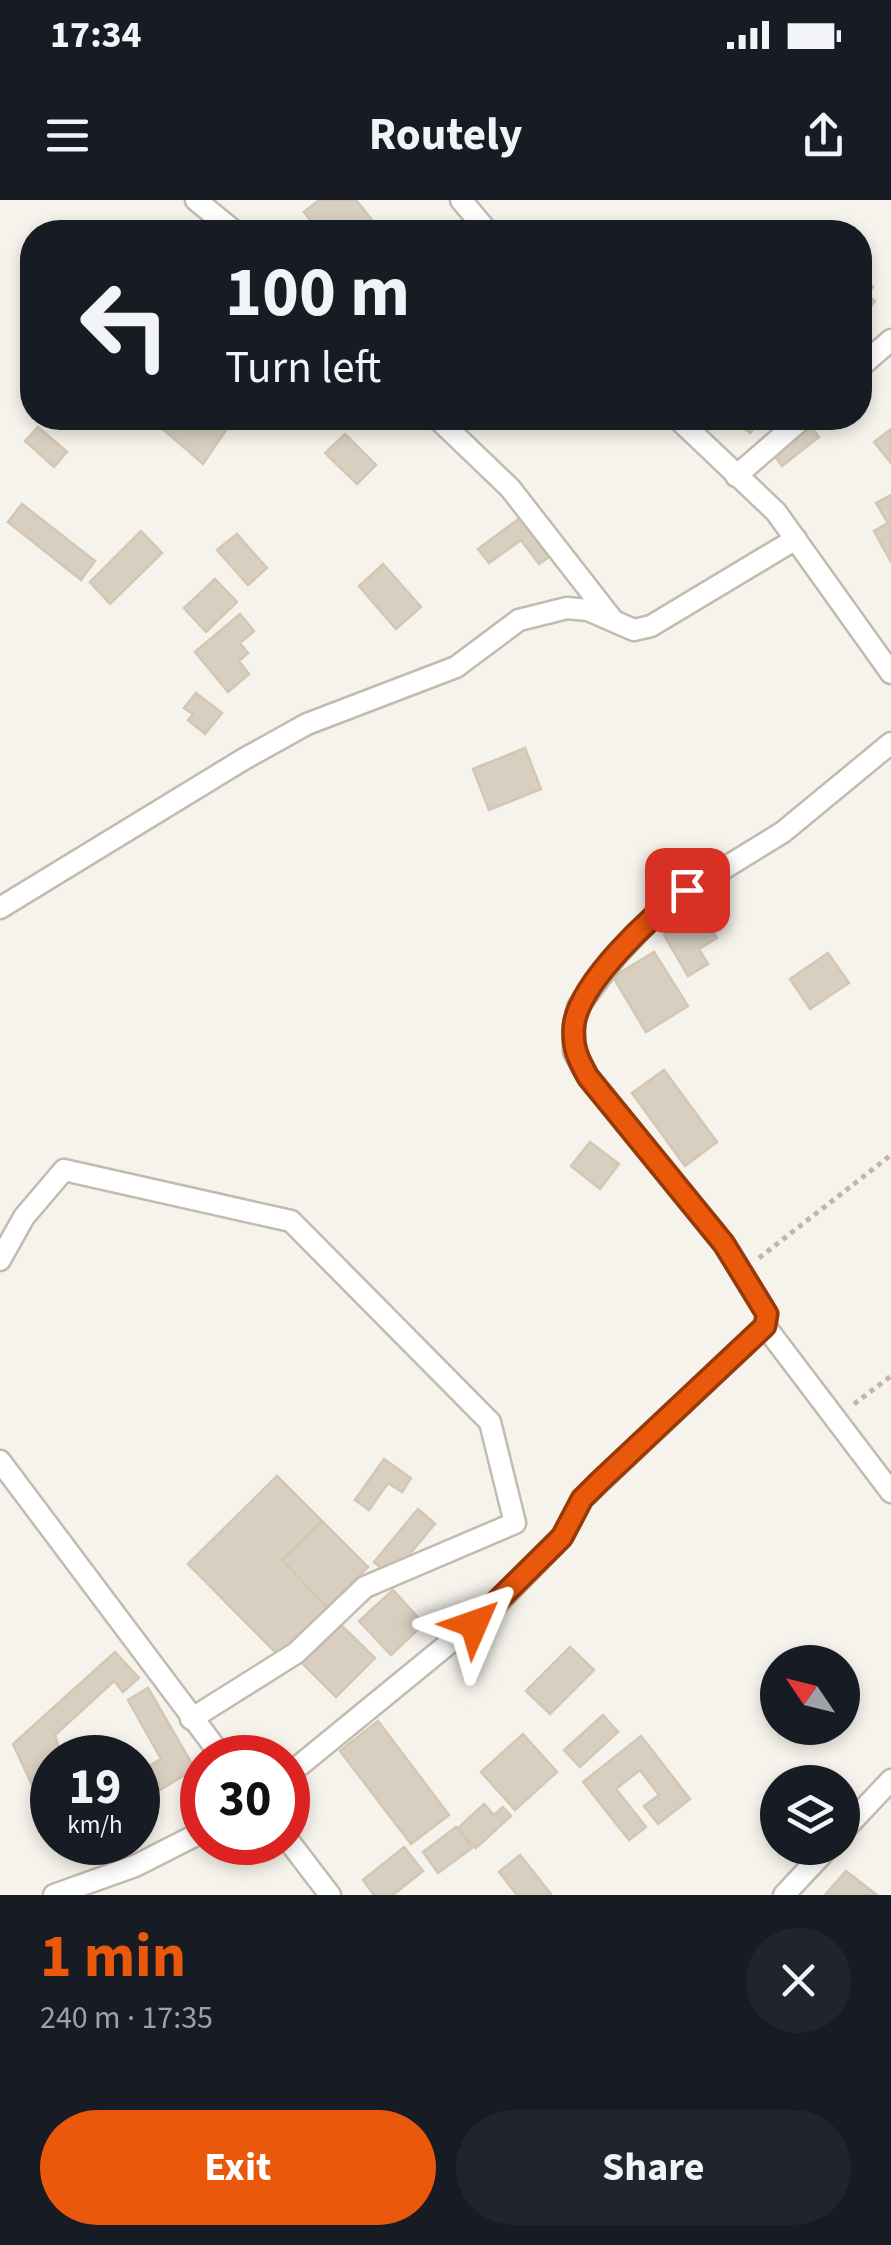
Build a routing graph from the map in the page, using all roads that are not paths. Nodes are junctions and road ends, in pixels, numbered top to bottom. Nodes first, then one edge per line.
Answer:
1 (196, 200) edge
2 (461, 200) edge
3 (220, 220) edge
4 (478, 220) edge
5 (891, 340) edge
6 (872, 357) edge
7 (450, 430) edge
8 (688, 430) edge
9 (789, 430) edge
10 (736, 476) junction
11 (796, 539) junction
12 (614, 622) junction
13 (891, 673) edge
14 (891, 743) edge
15 (0, 908) edge
16 (0, 1260) edge
17 (765, 1326) junction
18 (0, 1460) edge
19 (891, 1492) edge
20 (191, 1718) junction
21 (205, 1735) edge
22 (310, 1758) edge
23 (891, 1780) edge
24 (860, 1813) edge
25 (180, 1843) edge
26 (307, 1865) edge
27 (812, 1865) edge
28 (54, 1895) edge
29 (330, 1895) edge
30 (784, 1895) edge

1 - 3 street
2 - 4 street
5 - 6 street
7 - 12 street
8 - 10 street
9 - 10 street
10 - 11 street
11 - 12 street
11 - 13 street
12 - 15 street
14 - 17 street
16 - 20 street
17 - 19 street
17 - 22 street
18 - 20 street
20 - 21 street
23 - 24 street
25 - 28 street
26 - 29 street
27 - 30 street

